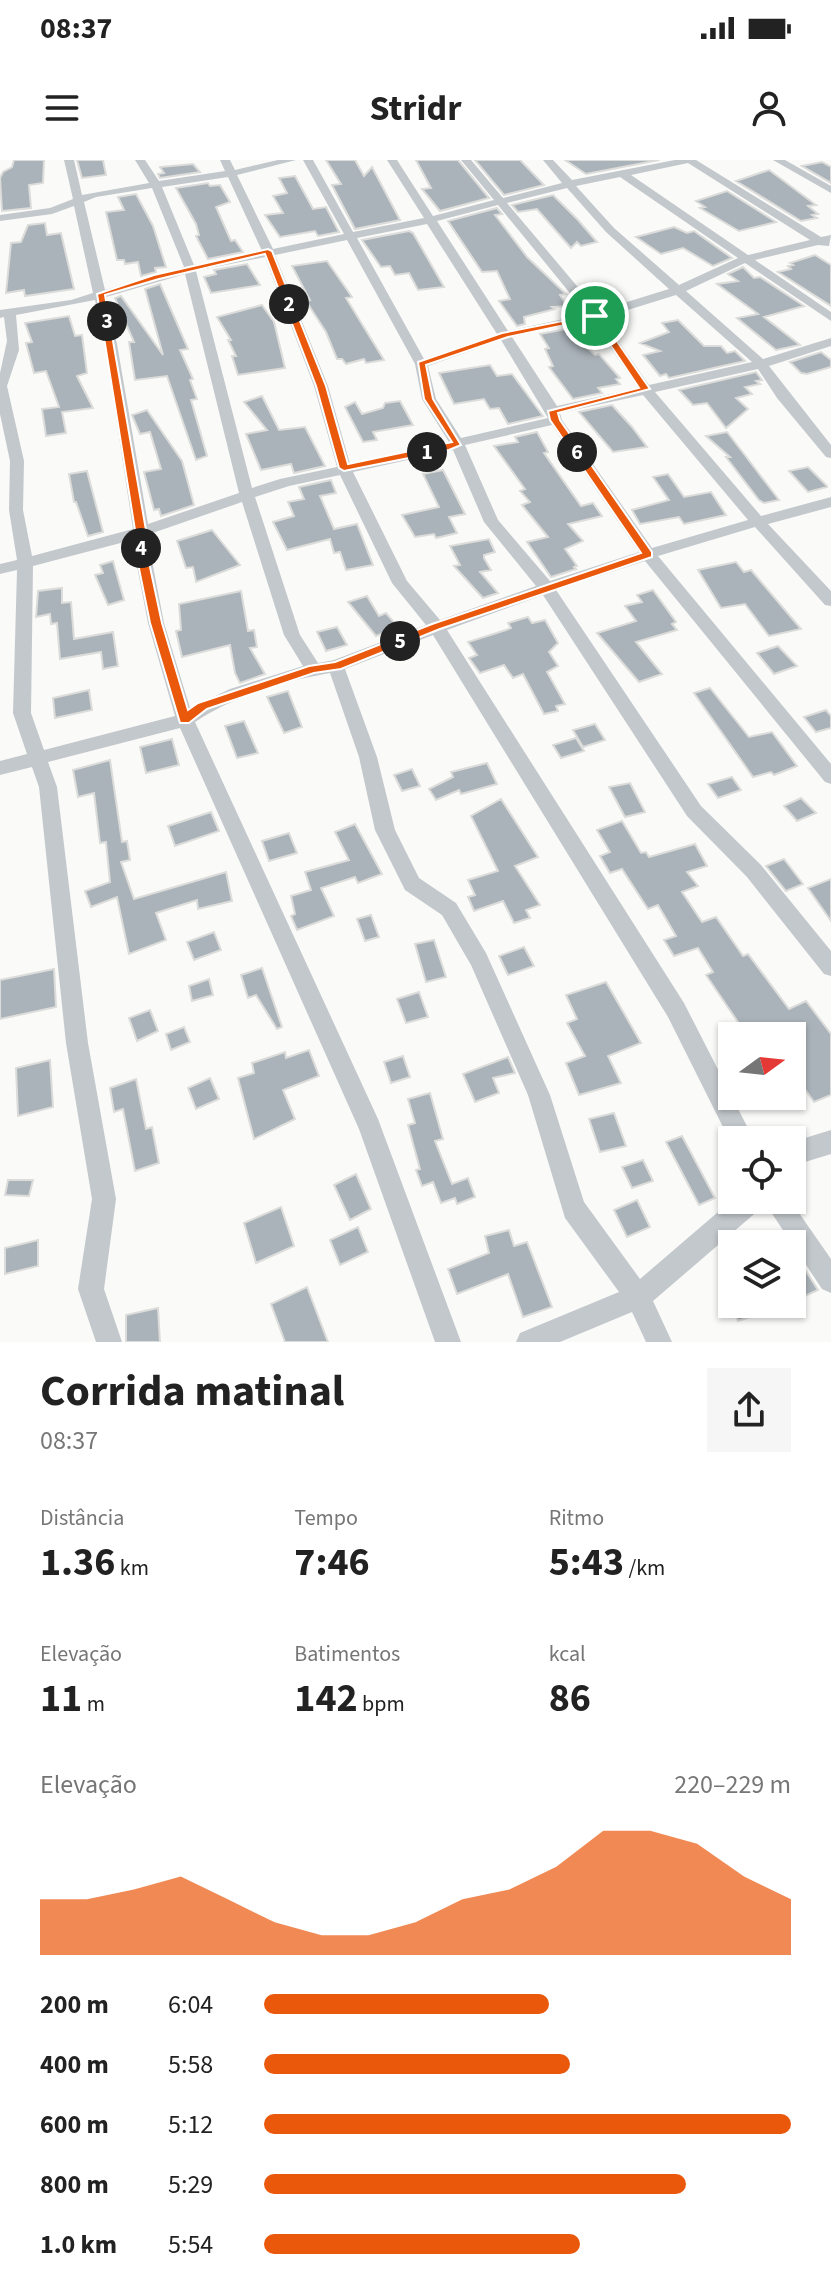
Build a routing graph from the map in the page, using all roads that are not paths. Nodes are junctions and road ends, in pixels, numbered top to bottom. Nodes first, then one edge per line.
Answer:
1 (69, 160) edge
2 (140, 160) edge
3 (225, 160) edge
4 (291, 160) edge
5 (308, 160) edge
6 (392, 160) edge
7 (466, 160) edge
8 (548, 160) edge
9 (689, 160) edge
10 (778, 160) edge
11 (233, 173) junction
12 (624, 175) junction
13 (569, 184) junction
14 (156, 185) junction
15 (831, 190) edge
16 (78, 200) junction
17 (503, 203) junction
18 (0, 218) edge
19 (429, 220) junction
20 (351, 235) junction
21 (827, 242) edge
22 (268, 251) junction
23 (746, 259) junction
24 (190, 269) junction
25 (678, 290) junction
26 (101, 294) junction
27 (5, 313) edge
28 (595, 316) junction
29 (831, 317) edge
30 (505, 335) junction
31 (831, 342) edge
32 (421, 364) junction
33 (761, 364) junction
34 (0, 384) edge
35 (645, 389) junction
36 (554, 416) junction
37 (457, 443) junction
38 (831, 454) edge
39 (344, 468) junction
40 (247, 496) junction
41 (831, 502) edge
42 (757, 521) junction
43 (141, 530) junction
44 (648, 554) junction
45 (25, 561) junction
46 (0, 569) edge
47 (546, 587) junction
48 (831, 601) edge
49 (436, 626) junction
50 (336, 666) junction
51 (313, 669) junction
52 (185, 720) junction
53 (38, 759) junction
54 (0, 768) edge
55 (831, 777) edge
56 (831, 967) edge
57 (735, 1126) edge
58 (831, 1142) edge
59 (806, 1150) edge
60 (735, 1214) edge
61 (785, 1214) edge
62 (831, 1280) edge
63 (638, 1297) junction
64 (109, 1342) edge
65 (448, 1342) edge
66 (529, 1342) edge
67 (659, 1342) edge

1 - 16 street
2 - 14 street
3 - 11 street
4 - 11 street
5 - 20 street
6 - 19 street
7 - 17 street
8 - 13 street
9 - 12 street
9 - 21 street
10 - 15 street
11 - 14 street
11 - 22 street
12 - 13 street
12 - 23 street
13 - 17 street
13 - 25 street
14 - 16 street
14 - 24 street
16 - 18 street
16 - 26 street
17 - 19 street
17 - 28 street
19 - 20 street
19 - 30 street
20 - 22 street
20 - 32 street
21 - 23 street
22 - 24 street
22 - 39 street
23 - 25 street
23 - 29 street
24 - 26 street
24 - 40 street
25 - 28 street
25 - 33 street
26 - 27 street
26 - 43 street
27 - 34 street
28 - 30 street
28 - 35 street
30 - 32 street
30 - 36 street
31 - 33 street
32 - 37 street
33 - 35 street
33 - 38 street
34 - 45 street
35 - 36 street
35 - 42 street
36 - 37 street
36 - 44 street
37 - 39 street
37 - 47 street
39 - 40 street
39 - 49 street
40 - 43 street
40 - 51 street
41 - 42 street
42 - 44 street
42 - 48 street
43 - 45 street
43 - 52 street
44 - 47 street
44 - 55 street
45 - 46 street
45 - 53 street
47 - 49 street
47 - 56 street
49 - 50 street
49 - 57 street
50 - 51 street
50 - 63 street
51 - 52 street
52 - 53 street
52 - 65 street
53 - 54 street
53 - 64 street
58 - 59 street
60 - 63 street
61 - 62 street
63 - 66 street
63 - 67 street

